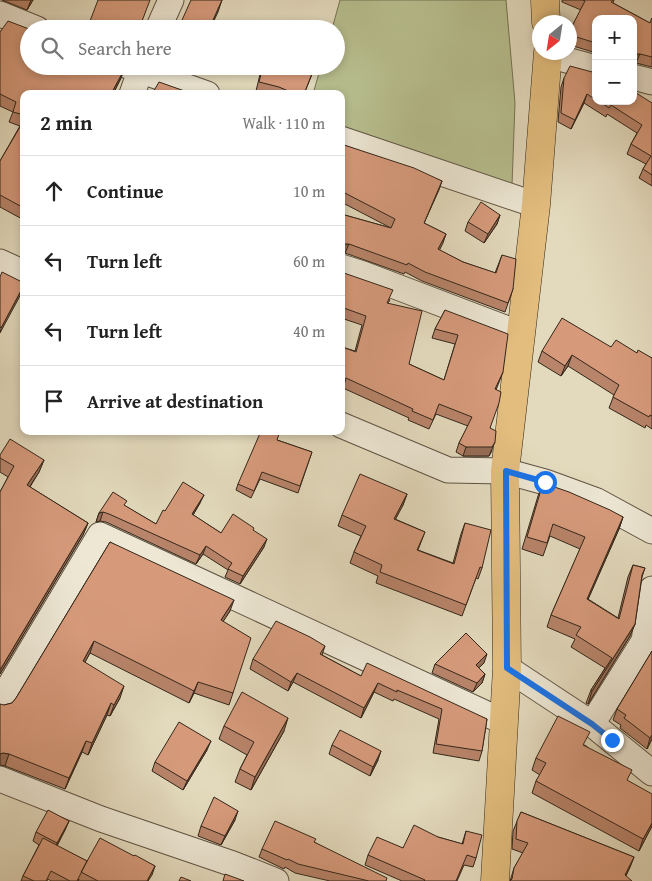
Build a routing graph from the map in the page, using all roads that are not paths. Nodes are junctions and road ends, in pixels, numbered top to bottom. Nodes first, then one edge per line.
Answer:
1 (171, 0) edge
2 (545, 0) edge
3 (0, 14) edge
4 (546, 15) edge
5 (162, 20) edge
6 (20, 22) edge
7 (548, 60) edge
8 (569, 60) edge
9 (592, 67) edge
10 (139, 75) edge
11 (637, 78) edge
12 (652, 82) edge
13 (193, 90) edge
14 (345, 140) edge
15 (536, 205) junction
16 (0, 262) edge
17 (345, 268) edge
18 (20, 272) edge
19 (521, 334) junction
20 (345, 427) edge
21 (506, 471) junction
22 (652, 532) edge
23 (652, 589) edge
24 (507, 668) junction
25 (0, 702) edge
26 (504, 722) junction
27 (592, 724) junction
28 (652, 773) edge
29 (0, 779) edge
30 (276, 881) edge
31 (495, 881) edge

1 - 5 street
2 - 4 main road
3 - 6 street
7 - 15 main road
8 - 9 street
10 - 13 street
11 - 12 street
14 - 15 street
15 - 19 main road
16 - 18 street
17 - 19 street
19 - 21 main road
20 - 21 street
21 - 22 street
21 - 24 main road
23 - 27 street
24 - 26 main road
24 - 27 street
25 - 26 street
26 - 31 main road
27 - 28 street
29 - 30 street

